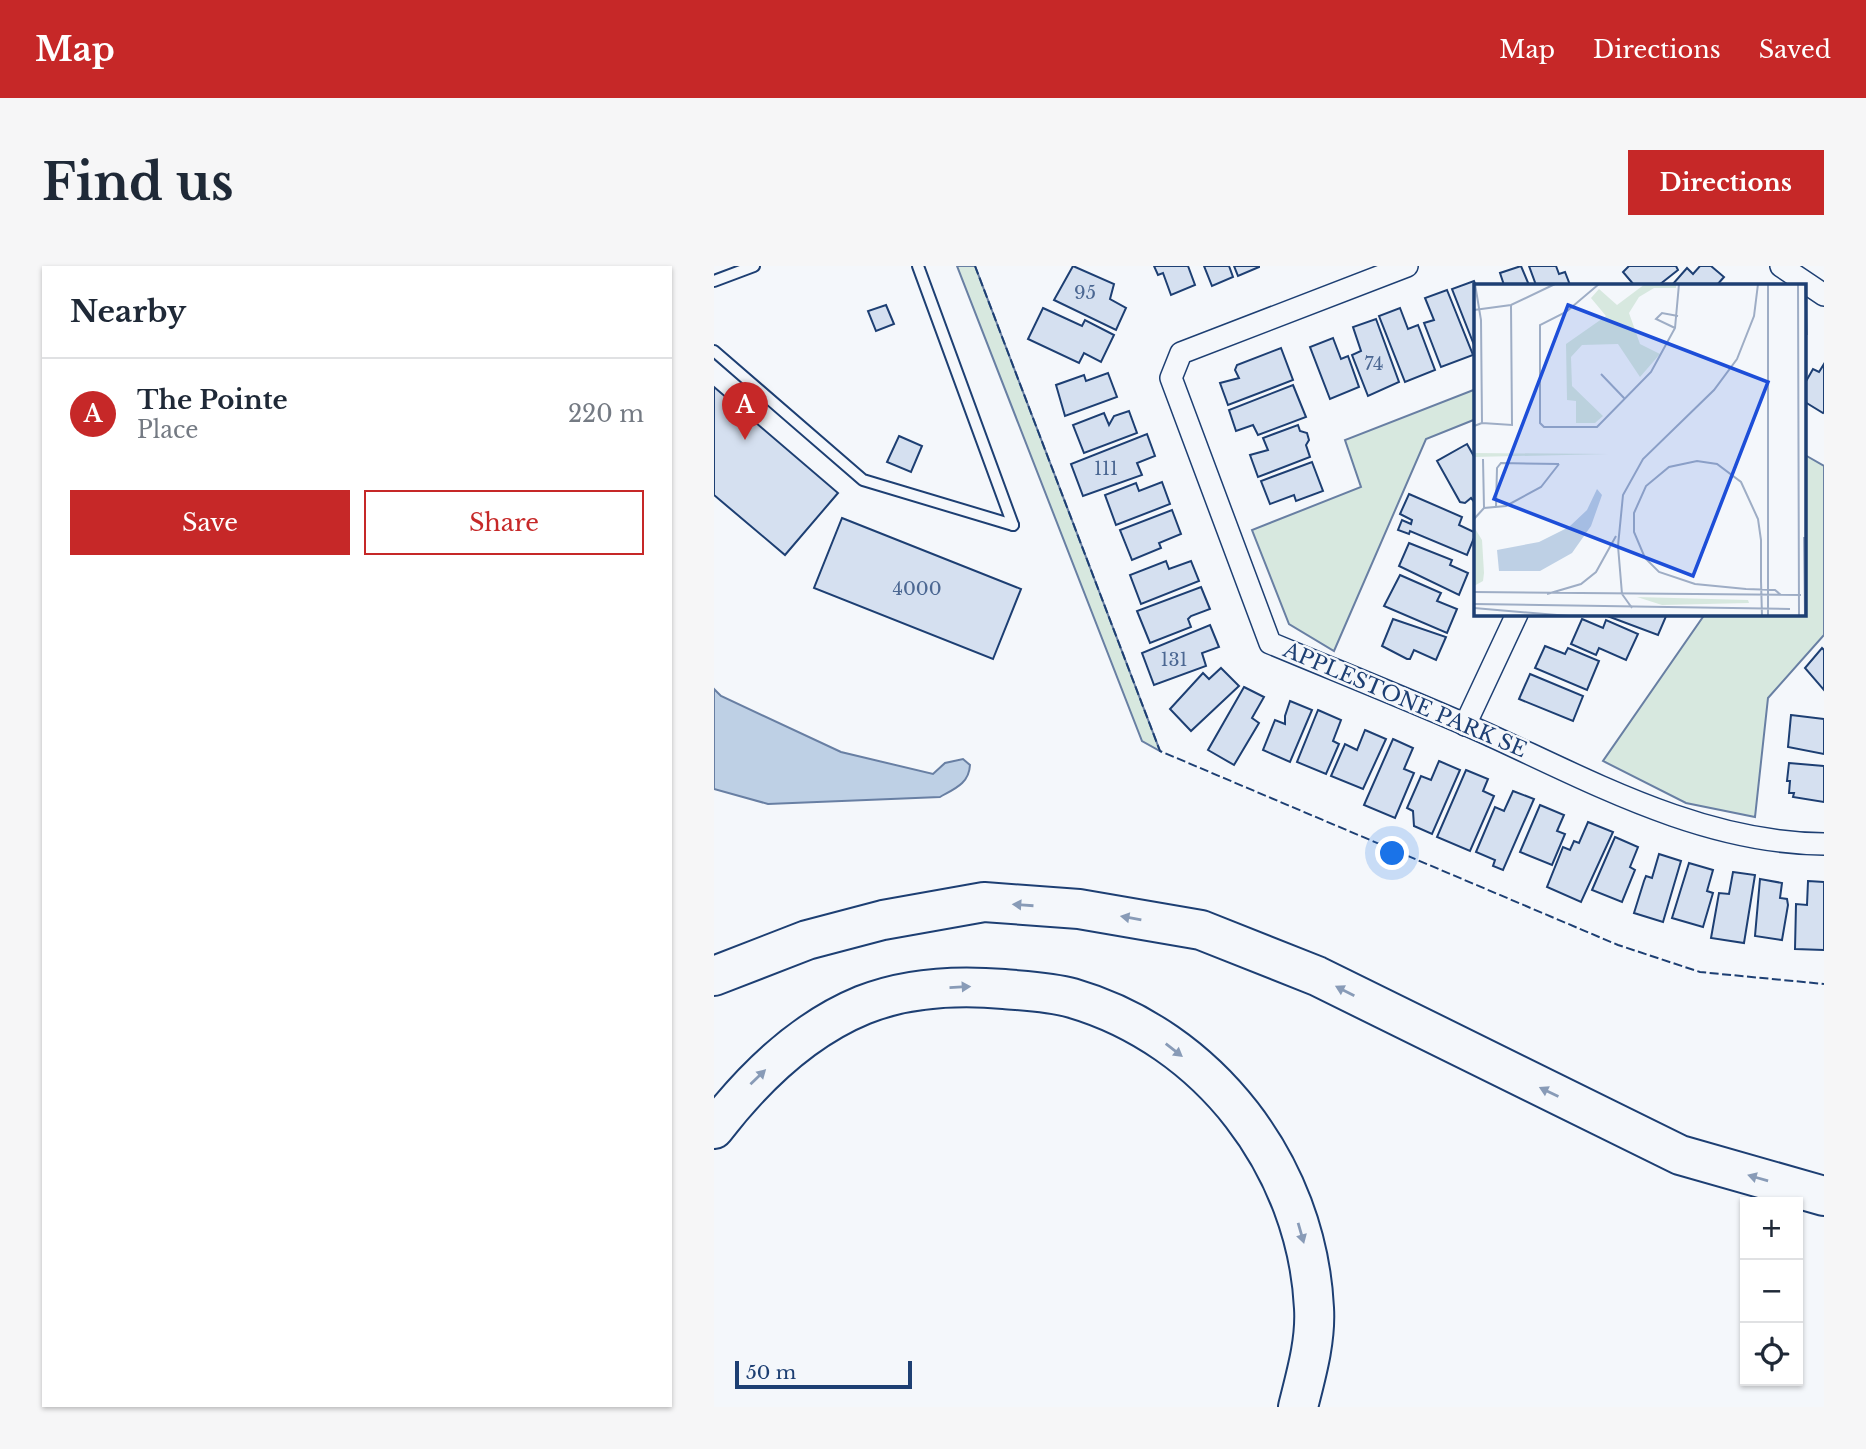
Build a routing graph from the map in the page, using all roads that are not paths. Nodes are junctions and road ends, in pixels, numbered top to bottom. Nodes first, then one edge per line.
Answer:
1 (754, 266) edge
2 (918, 266) edge
3 (1407, 266) edge
4 (1781, 266) edge
5 (714, 281) edge
6 (1824, 295) edge
7 (714, 351) edge
8 (1516, 616) edge
9 (1465, 725) junction
10 (1824, 844) edge
11 (807, 940) junction
12 (714, 945) edge
13 (714, 976) edge
14 (714, 1129) edge
15 (1824, 1196) edge
16 (1298, 1407) edge

1 - 5 lane
2 - 7 lane
3 - 9 street, APPLESTONE PARK SE
4 - 6 street
8 - 9 street
9 - 10 street, APPLESTONE PARK SE
11 - 12 highway
11 - 13 highway
15 -> 11 highway
14 -> 16 highway

